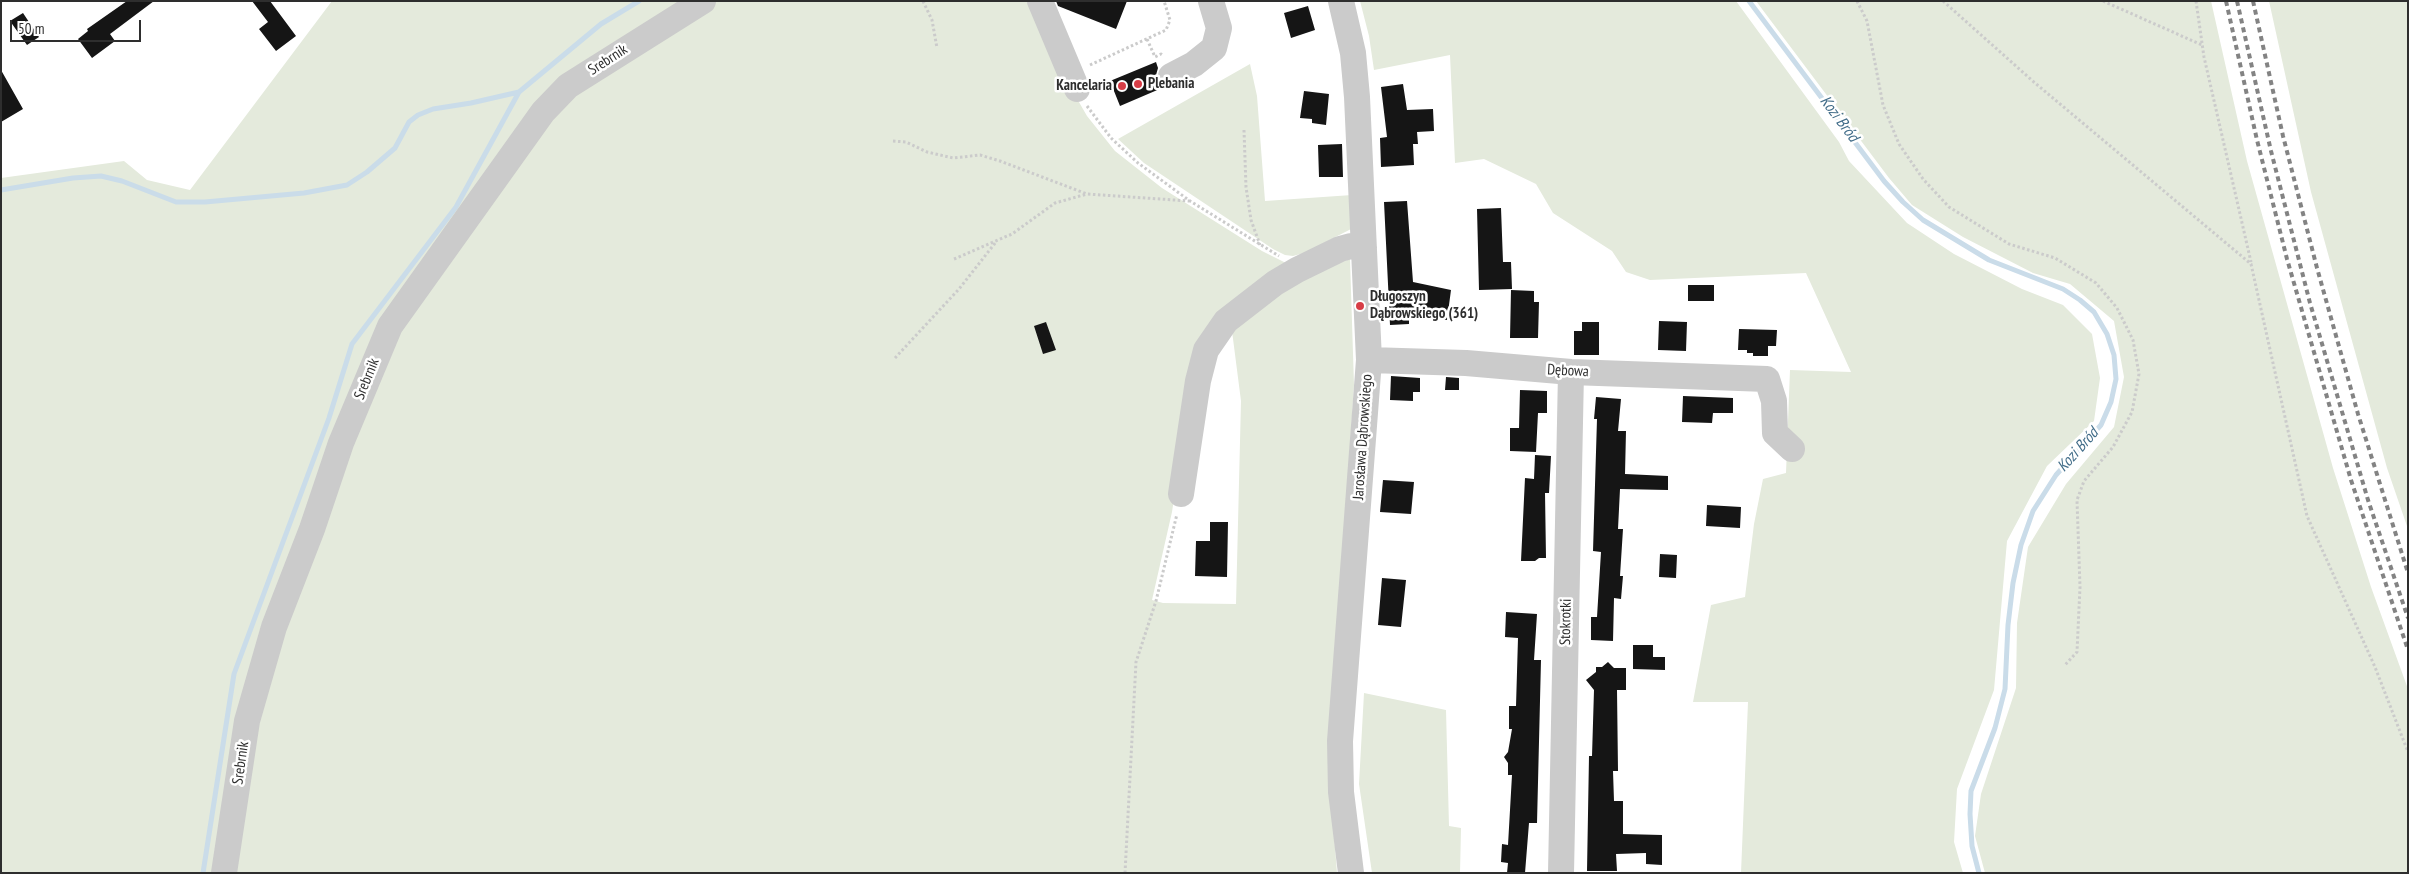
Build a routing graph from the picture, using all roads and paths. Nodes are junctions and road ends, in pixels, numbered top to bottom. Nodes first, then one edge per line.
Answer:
1 (703, 1) edge
2 (923, 1) edge
3 (1040, 1) edge
4 (1164, 1) edge
5 (1211, 1) edge
6 (1341, 1) edge
7 (1857, 1) edge
8 (1943, 1) edge
9 (2103, 1) edge
10 (2196, 1) edge
11 (1148, 39) junction
12 (1122, 44) dead end
13 (2202, 45) junction
14 (937, 48) dead end
15 (1124, 50) junction
16 (1163, 66) joint
17 (1073, 82) junction
18 (1244, 130) dead end
19 (893, 141) dead end
20 (1087, 194) junction
21 (1190, 201) junction
22 (996, 242) junction
23 (1260, 245) junction
24 (1364, 247) junction
25 (954, 259) dead end
26 (1285, 260) dead end
27 (2251, 264) junction
28 (895, 358) dead end
29 (1368, 360) junction
30 (1571, 372) junction
31 (1792, 449) dead end
32 (1181, 494) joint
33 (2065, 665) dead end
34 (2408, 752) edge
35 (224, 873) edge
36 (1125, 873) edge
37 (1351, 873) edge
38 (1561, 873) edge

1 - 35 street, Srebrnik
2 - 14 path
3 - 17 street
4 - 11 path
5 - 16 street
6 - 24 street, Jarosława Dąbrowskiego
7 - 33 path
8 - 27 path
9 - 13 path
10 - 13 path
11 - 15 path
11 - 16 path
12 - 15 path
13 - 27 path
15 - 17 path
17 - 21 path
18 - 23 path
19 - 20 path
20 - 21 path
20 - 22 path
21 - 23 path
22 - 25 path
22 - 28 path
23 - 26 path
24 - 29 street, Jarosława Dąbrowskiego
24 - 32 street
27 - 34 path
29 - 30 street, Dębowa
29 - 37 street, Jarosława Dąbrowskiego
30 - 31 street, Dębowa
30 - 38 street, Stokrotki
32 - 36 path

